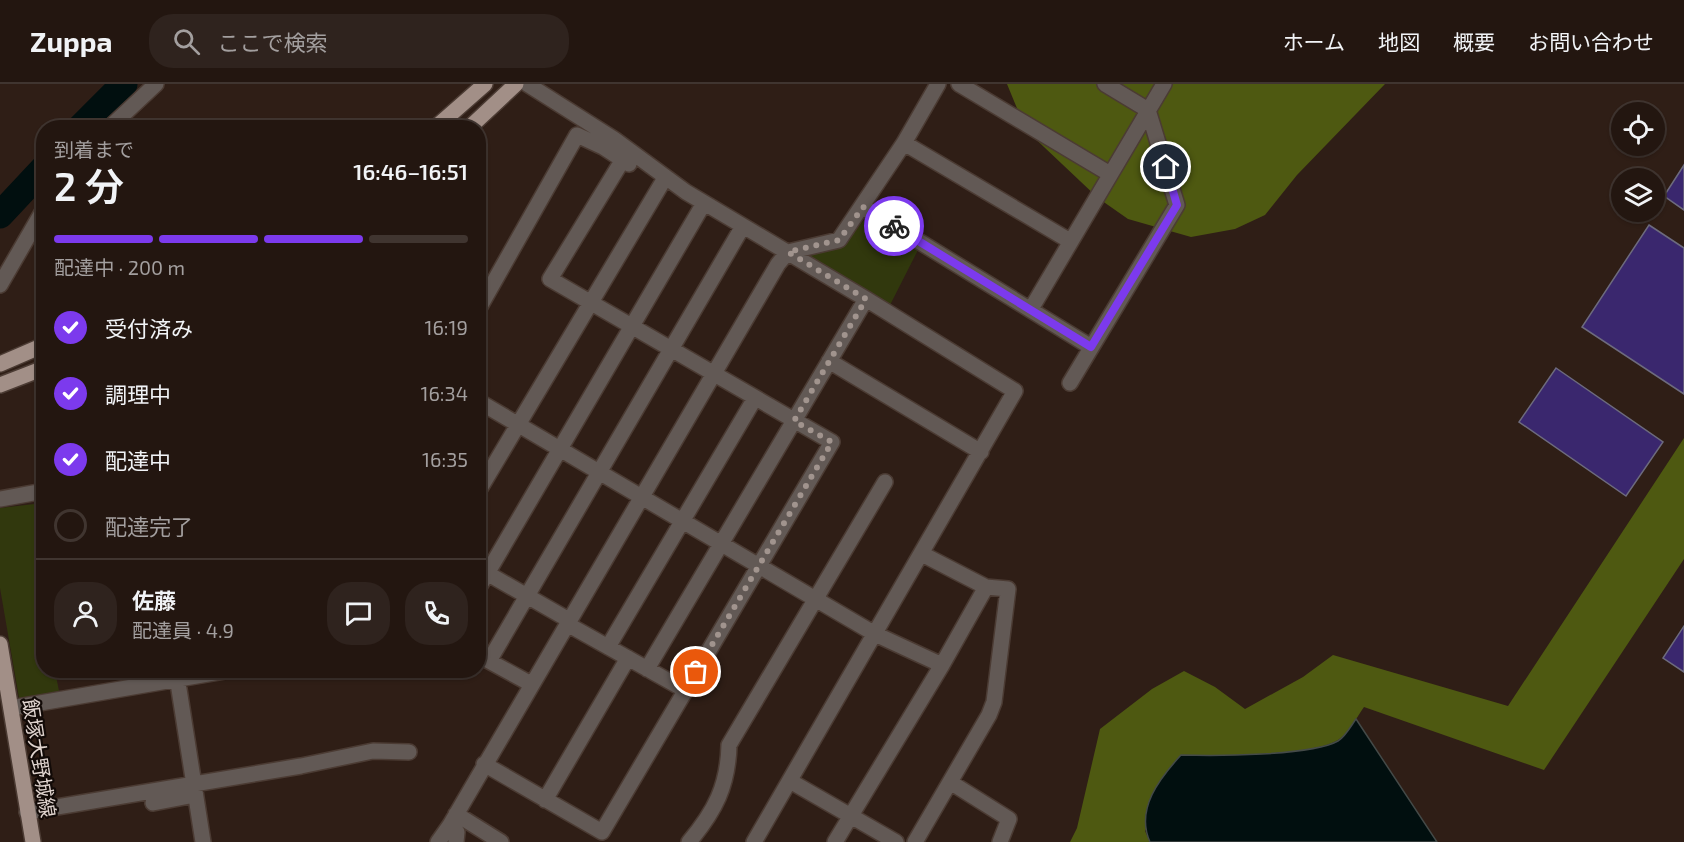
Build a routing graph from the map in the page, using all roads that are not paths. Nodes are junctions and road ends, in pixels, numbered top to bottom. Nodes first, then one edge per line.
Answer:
1 (156, 84) edge
2 (485, 84) edge
3 (516, 84) edge
4 (527, 84) edge
5 (938, 84) edge
6 (959, 84) edge
7 (1105, 84) edge
8 (1164, 84) edge
9 (1148, 110) junction
10 (118, 120) edge
11 (444, 120) edge
12 (478, 120) edge
13 (904, 143) junction
14 (622, 161) junction
15 (649, 166) junction
16 (1110, 174) junction
17 (665, 178) junction
18 (704, 203) junction
19 (863, 207) junction
20 (36, 223) edge
21 (743, 226) junction
22 (1070, 241) junction
23 (788, 252) junction
24 (0, 285) edge
25 (486, 296) edge
26 (866, 299) junction
27 (590, 303) junction
28 (1031, 309) junction
29 (632, 327) junction
30 (1091, 347) junction
31 (36, 348) edge
32 (671, 350) junction
33 (829, 361) junction
34 (0, 364) edge
35 (36, 371) edge
36 (712, 374) junction
37 (1070, 383) dead end
38 (0, 385) edge
39 (755, 398) junction
40 (486, 405) edge
41 (794, 421) junction
42 (518, 423) junction
43 (561, 448) junction
44 (981, 452) junction
45 (599, 471) junction
46 (486, 478) edge
47 (885, 482) dead end
48 (36, 492) edge
49 (640, 495) junction
50 (0, 499) edge
51 (683, 520) junction
52 (721, 542) junction
53 (922, 554) junction
54 (760, 565) junction
55 (486, 566) edge
56 (486, 573) edge
57 (986, 587) junction
58 (526, 596) junction
59 (817, 598) junction
60 (568, 622) junction
61 (875, 634) junction
62 (0, 644) edge
63 (608, 647) junction
64 (486, 655) edge
65 (628, 658) junction
66 (486, 659) edge
67 (942, 665) junction
68 (647, 669) junction
69 (162, 678) edge
70 (177, 678) edge
71 (531, 684) junction
72 (685, 690) junction
73 (11, 708) junction
74 (409, 752) dead end
75 (484, 764) junction
76 (790, 781) junction
77 (950, 782) junction
78 (194, 789) junction
79 (545, 800) junction
80 (153, 803) dead end
81 (27, 812) junction
82 (850, 816) junction
83 (453, 819) junction
84 (33, 842) edge
85 (203, 842) edge
86 (438, 842) edge
87 (456, 842) edge
88 (501, 842) edge
89 (689, 842) edge
90 (754, 842) edge
91 (835, 842) edge
92 (896, 842) edge
93 (915, 842) edge
94 (1000, 842) edge

1 - 10 street
2 - 11 main road
3 - 12 main road
4 - 15 street
5 - 13 street
6 - 16 street
7 - 9 street
8 - 9 street
9 - 16 street
9 - 30 street
13 - 19 street
13 - 22 street
14 - 15 street
14 - 25 street
14 - 27 street
15 - 17 street
16 - 22 street
17 - 18 street
17 - 27 street
18 - 21 street
18 - 29 street
19 - 23 street
19 - 28 street
20 - 24 street
21 - 23 street
21 - 32 street
22 - 28 street
23 - 26 street
23 - 36 street
26 - 33 street
26 - 44 street
27 - 29 street
27 - 42 street
28 - 30 street
29 - 32 street
29 - 43 street
30 - 37 street
31 - 34 main road
32 - 36 street
32 - 45 street
33 - 41 street
33 - 44 street
35 - 38 main road
36 - 39 street
36 - 49 street
39 - 41 street
39 - 51 street
40 - 42 street
41 - 52 street
41 - 54 street
42 - 43 street
42 - 46 street
43 - 45 street
43 - 55 street
44 - 53 street
45 - 49 street
45 - 58 street
47 - 59 street
48 - 50 street
49 - 51 street
49 - 60 street
51 - 52 street
51 - 63 street
52 - 54 street
52 - 68 street
53 - 57 street
53 - 61 street
54 - 59 street
54 - 72 street
56 - 58 street
57 - 67 street
57 - 77 street
58 - 60 street
58 - 64 street
59 - 61 street
59 - 89 street
60 - 63 street
60 - 71 street
61 - 67 street
61 - 76 street
62 - 73 main road, 飯塚大野城線
63 - 65 street
65 - 68 street
65 - 79 street
66 - 71 street
67 - 82 street
68 - 72 street
69 - 73 street
70 - 78 street
71 - 75 street
72 - 79 street
73 - 81 main road, 飯塚大野城線
74 - 78 street
75 - 79 street
75 - 83 street
76 - 82 street
76 - 90 street
77 - 93 street
77 - 94 street
78 - 80 street
78 - 81 street
78 - 85 street
81 - 84 main road, 飯塚大野城線
82 - 91 street
82 - 92 street
83 - 86 street
83 - 87 street
83 - 88 street

